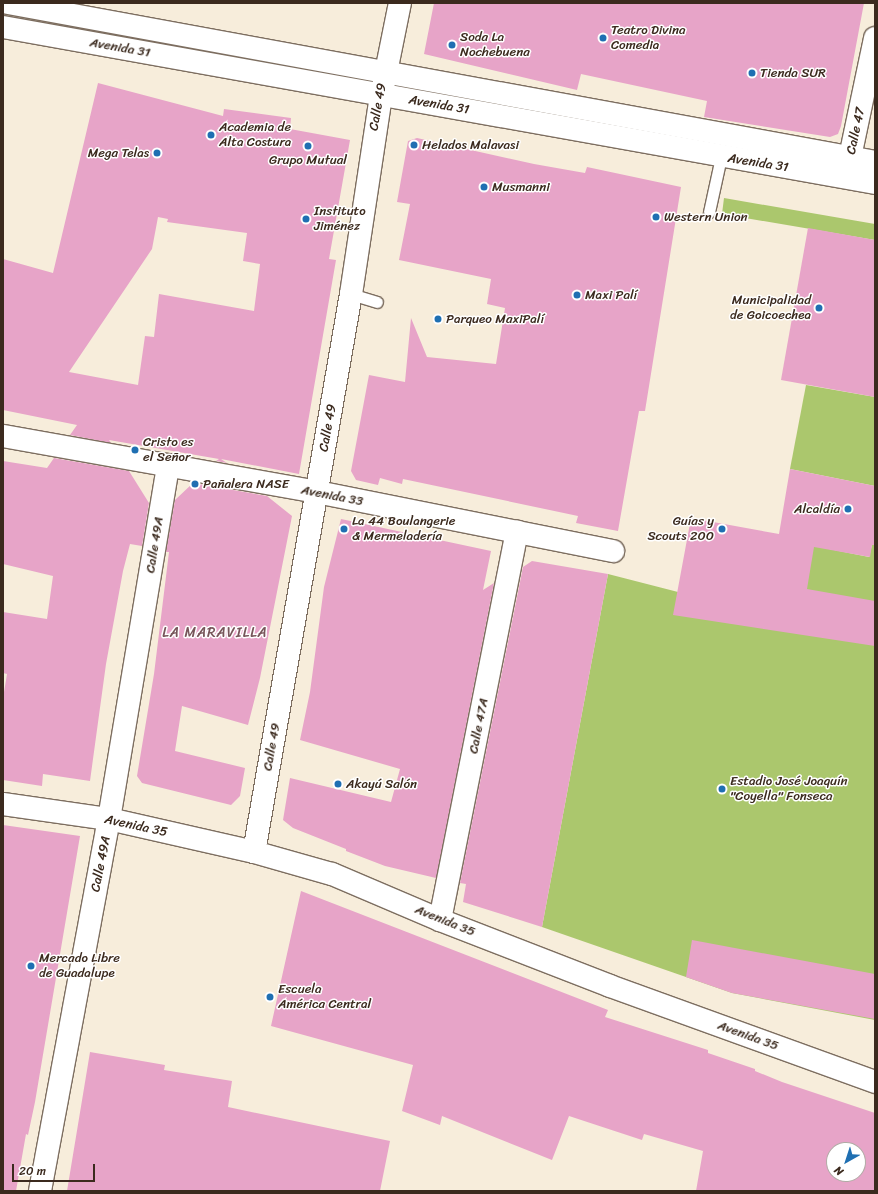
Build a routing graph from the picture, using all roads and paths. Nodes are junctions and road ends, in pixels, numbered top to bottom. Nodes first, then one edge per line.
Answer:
1 (4, 3) edge
2 (8, 3) edge
3 (400, 3) edge
4 (3, 7) edge
5 (3, 27) edge
6 (875, 38) edge
7 (385, 72) junction
8 (381, 95) junction
9 (722, 157) junction
10 (875, 162) edge
11 (848, 167) junction
12 (875, 182) edge
13 (709, 212) dead end
14 (351, 294) junction
15 (377, 302) dead end
16 (3, 436) edge
17 (168, 465) junction
18 (317, 492) junction
19 (517, 532) junction
20 (613, 550) dead end
21 (3, 804) edge
22 (109, 819) junction
23 (254, 852) junction
24 (440, 920) junction
25 (875, 1082) edge
26 (40, 1191) edge

1 - 4 street
2 - 7 street, Avenida 31
3 - 7 street, Calle 49
5 - 8 street, Avenida 31
6 - 11 street, Calle 47
7 - 8 street, Calle 49
7 - 11 street, Avenida 31
8 - 9 street, Avenida 31
8 - 14 street, Calle 49
9 - 11 street, Avenida 31
9 - 13 lane
10 - 11 street, Avenida 31
11 - 12 street, Avenida 31
14 - 15 lane
14 - 18 street, Calle 49
16 - 17 street, Avenida 33
17 - 18 street, Avenida 33
17 - 22 street, Calle 49A
18 - 19 street, Avenida 33
18 - 23 street, Calle 49
19 - 20 street, Avenida 33
19 - 24 street, Calle 47A
21 - 22 street, Avenida 35
22 - 23 street, Avenida 35
22 - 26 street, Calle 49A
23 - 24 street, Avenida 35
24 - 25 street, Avenida 35

